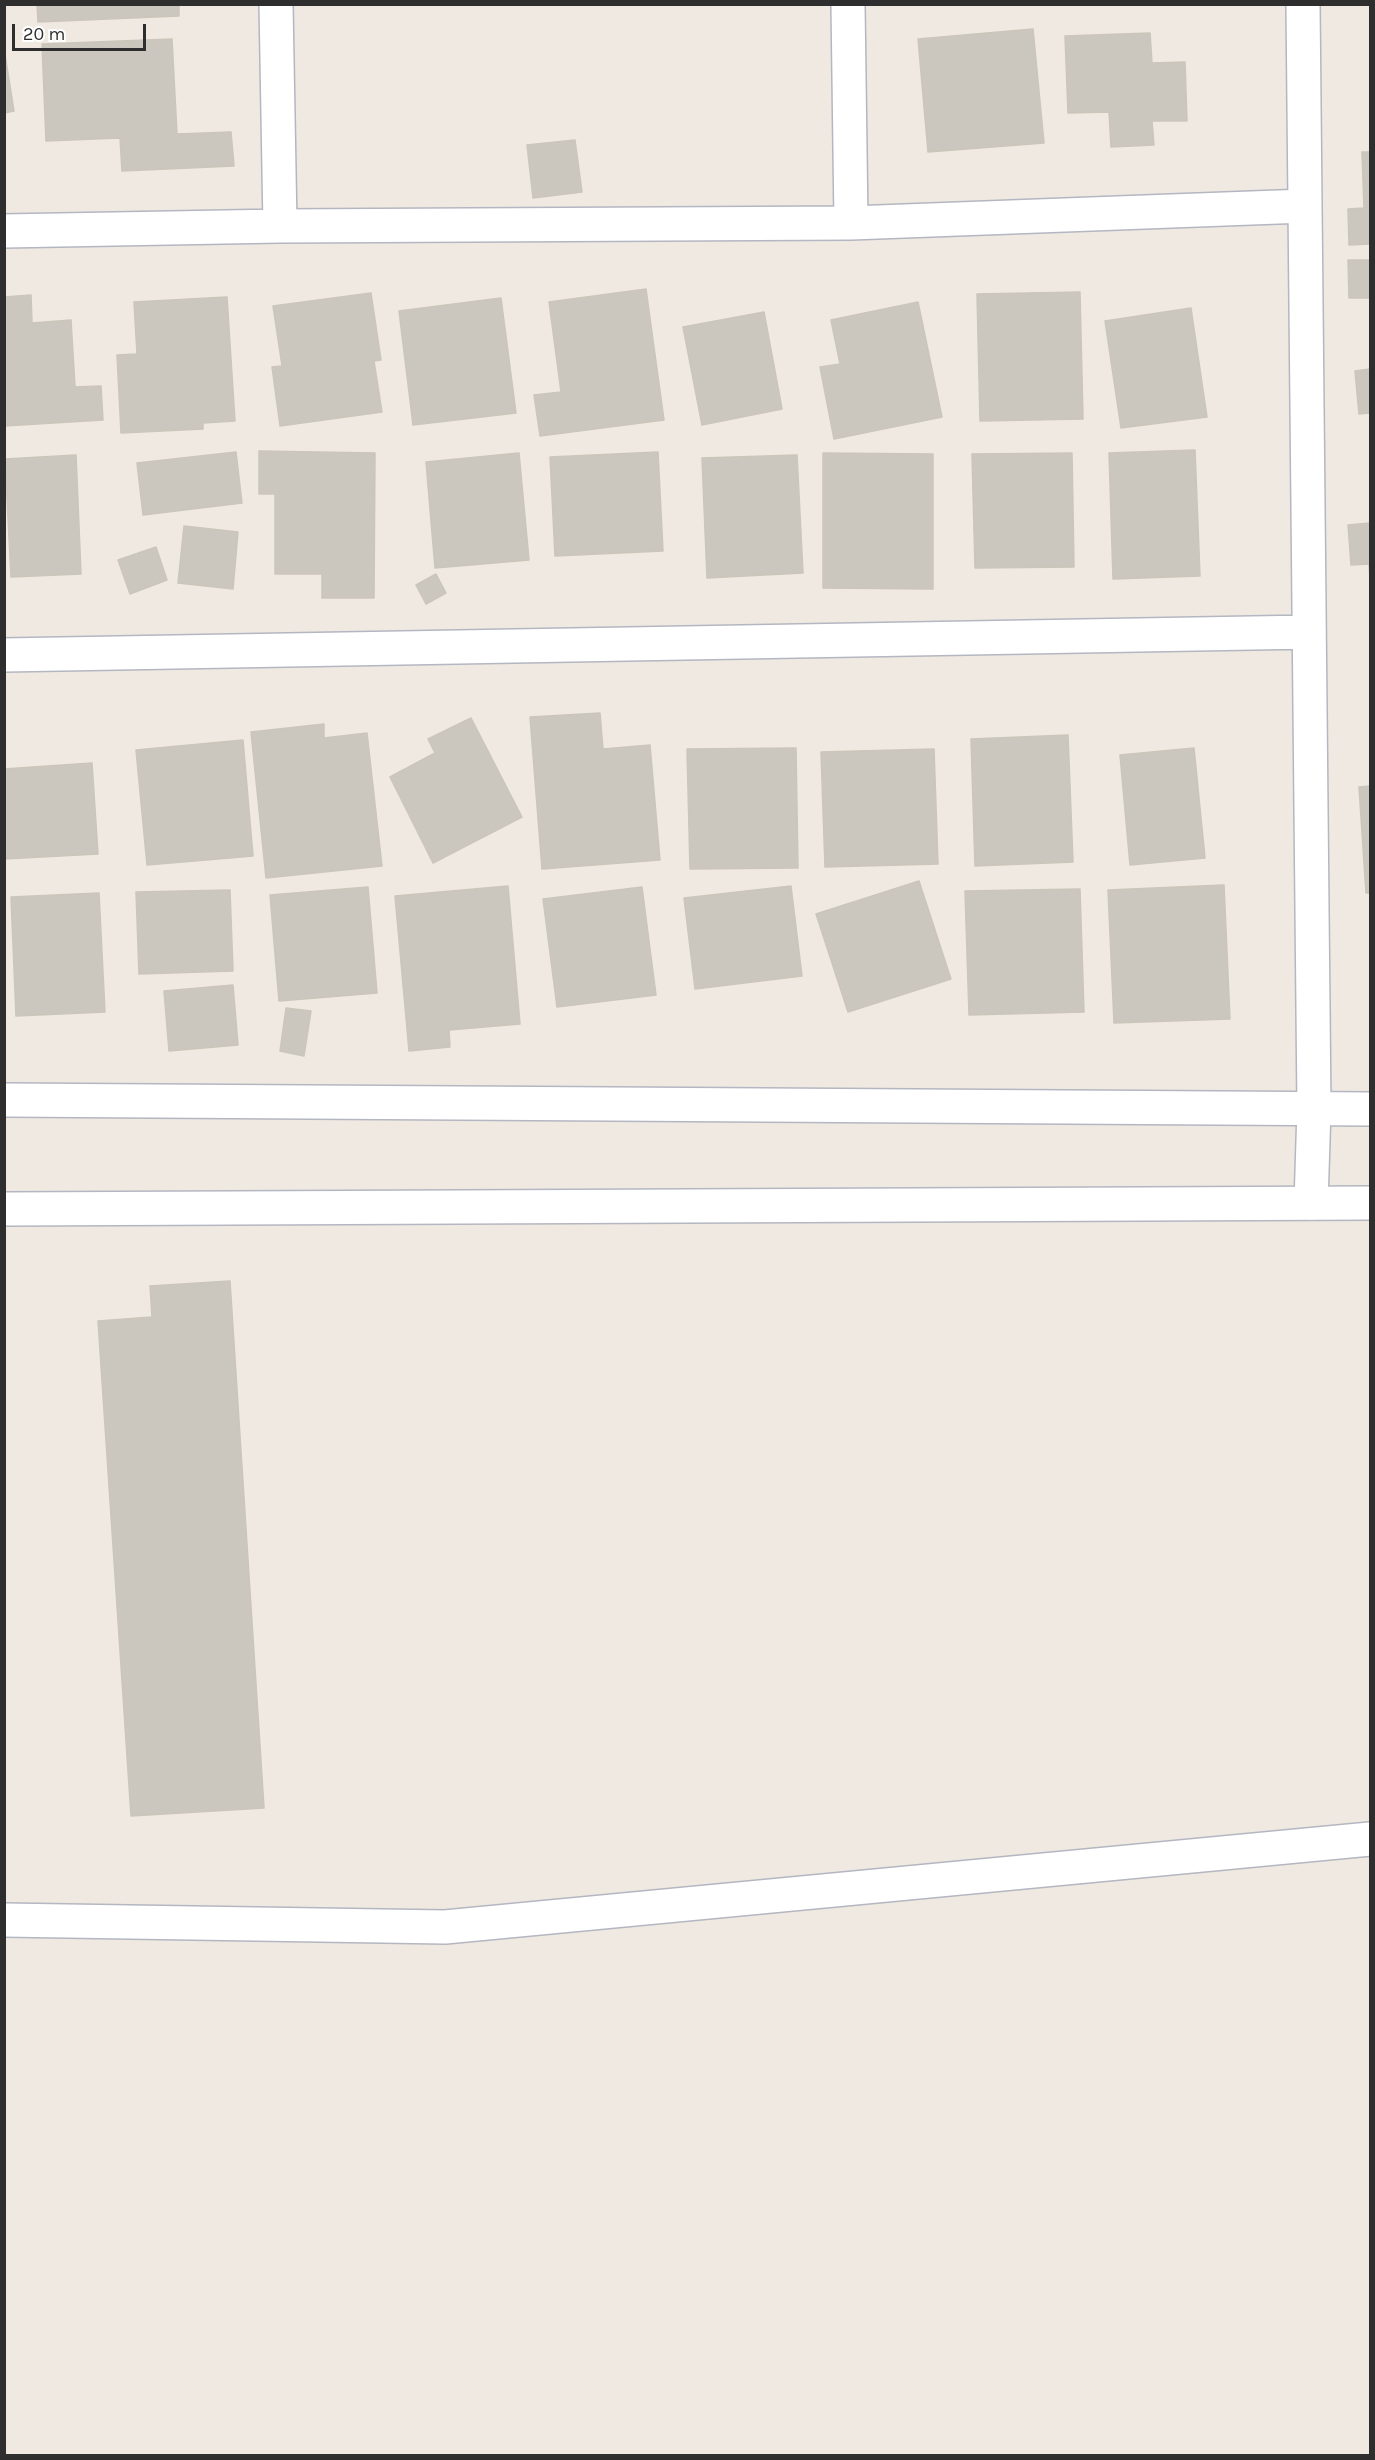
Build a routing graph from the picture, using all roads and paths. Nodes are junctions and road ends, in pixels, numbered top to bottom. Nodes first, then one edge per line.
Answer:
1 (276, 4) edge
2 (848, 4) edge
3 (1303, 4) edge
4 (1305, 206) junction
5 (851, 223) junction
6 (280, 226) junction
7 (4, 231) edge
8 (1309, 632) junction
9 (4, 655) edge
10 (4, 1100) edge
11 (1314, 1109) junction
12 (1371, 1109) edge
13 (1311, 1203) junction
14 (1371, 1203) edge
15 (4, 1209) edge
16 (1371, 1839) edge
17 (4, 1920) edge

1 - 6 street
2 - 5 street
3 - 4 street
4 - 5 street
4 - 8 street
5 - 6 street
6 - 7 street
8 - 9 street
8 - 11 street
10 - 11 street
11 - 12 street
11 - 13 street
13 - 14 street
13 - 15 street
16 - 17 street

